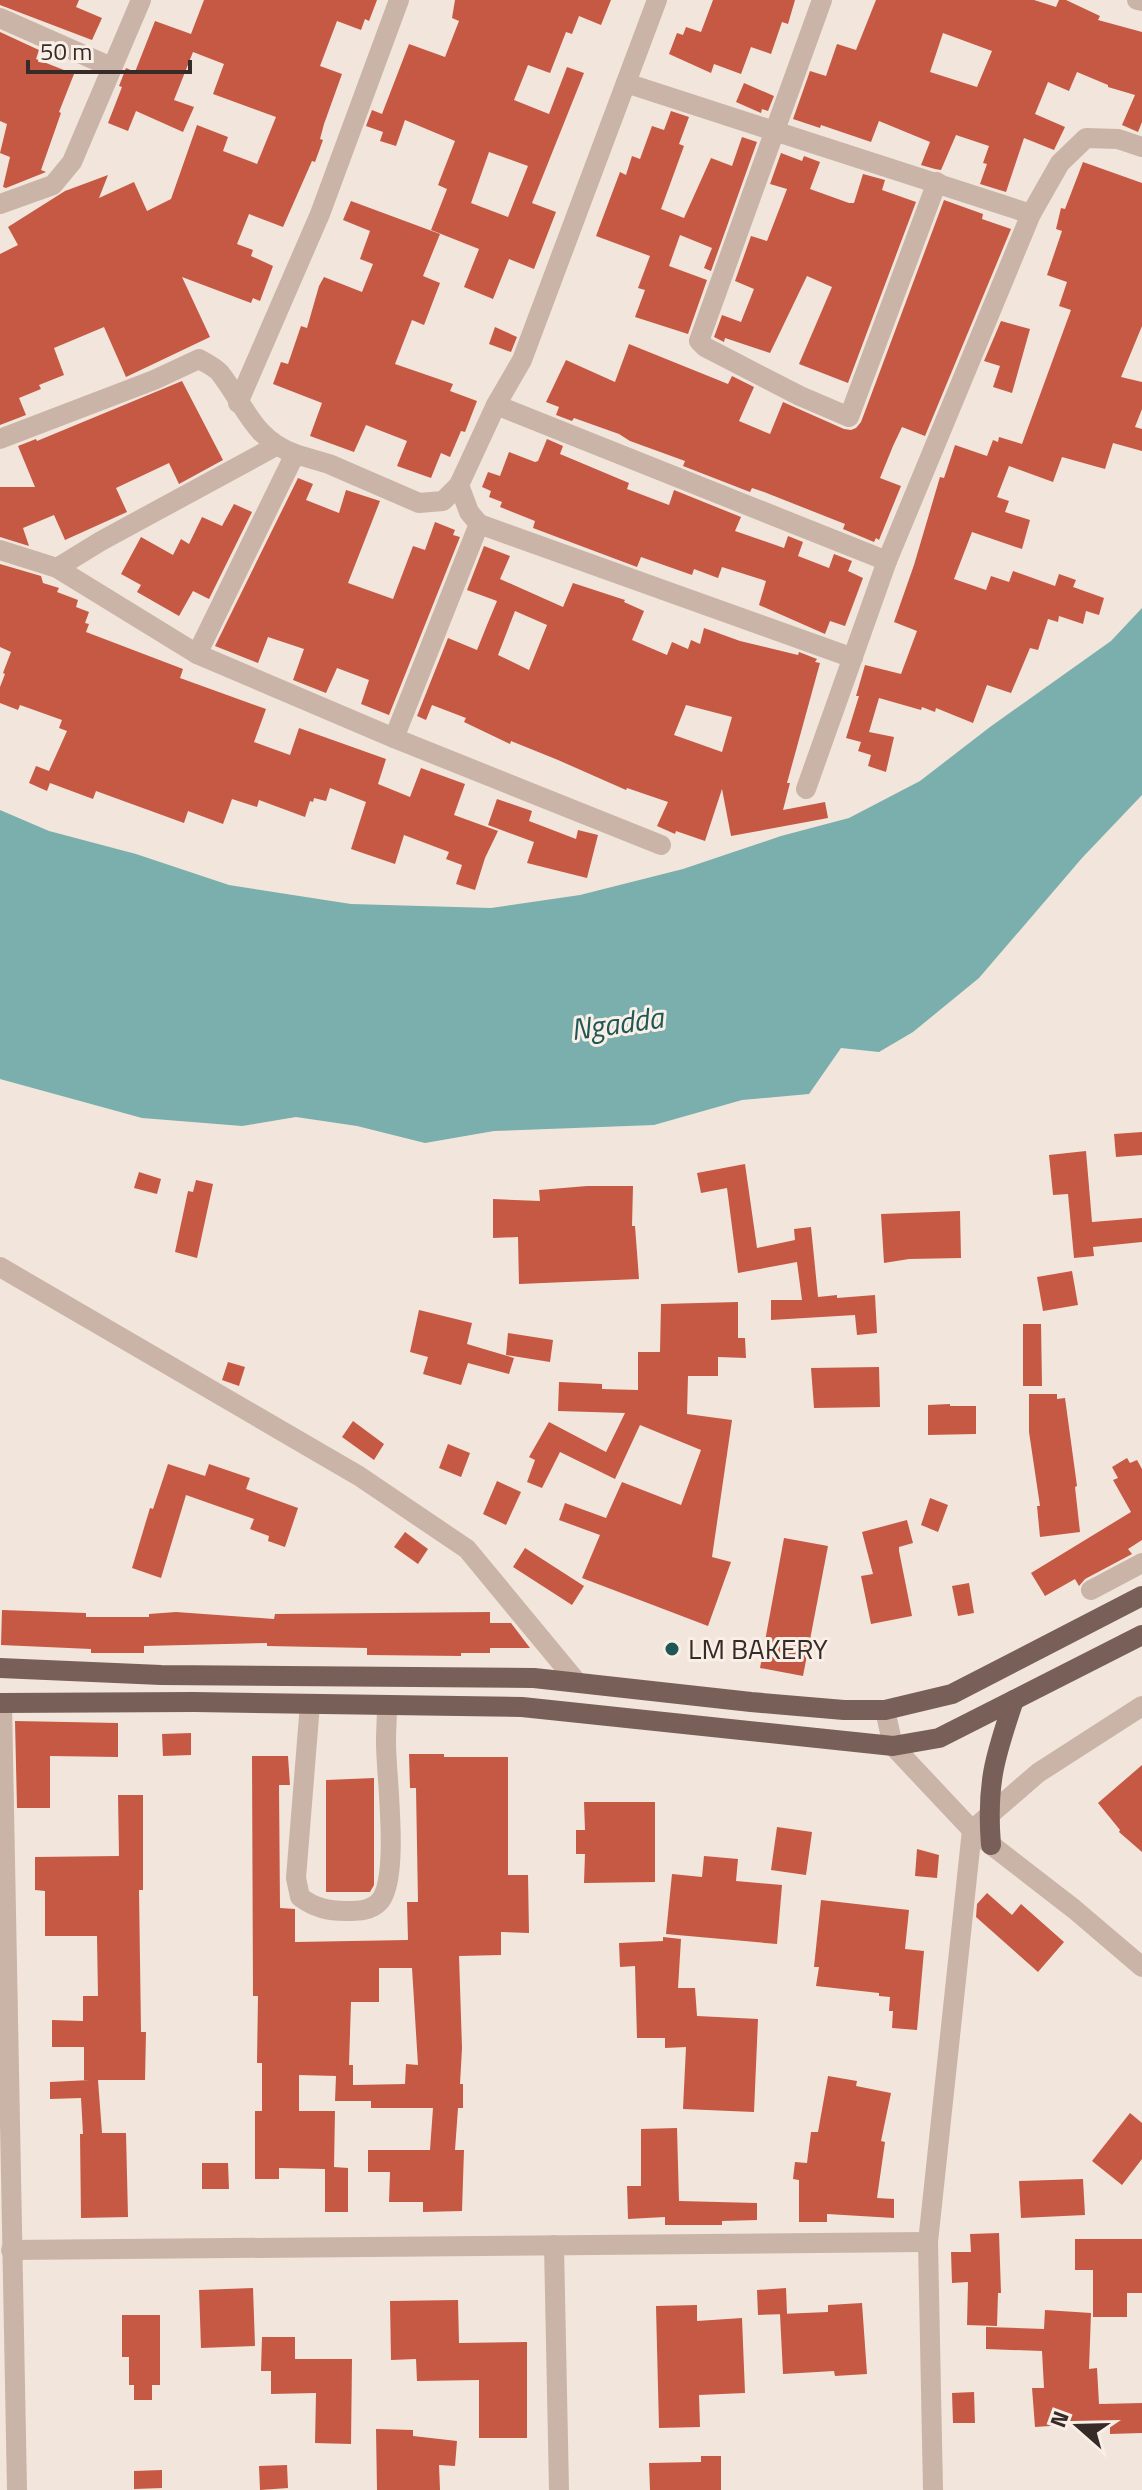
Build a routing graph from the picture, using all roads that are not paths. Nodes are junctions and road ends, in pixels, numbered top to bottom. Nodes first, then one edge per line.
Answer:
1 (141, 0) edge
2 (399, 0) edge
3 (657, 0) edge
4 (822, 0) edge
5 (0, 18) edge
6 (111, 67) junction
7 (626, 83) junction
8 (773, 130) junction
9 (1142, 147) edge
10 (937, 182) junction
11 (0, 204) edge
12 (1031, 214) junction
13 (238, 403) junction
14 (496, 405) junction
15 (0, 439) edge
16 (274, 447) junction
17 (295, 454) junction
18 (459, 485) junction
19 (479, 524) junction
20 (0, 550) edge
21 (887, 561) junction
22 (57, 568) junction
23 (197, 654) junction
24 (853, 658) junction
25 (394, 738) junction
26 (806, 789) dead end
27 (661, 845) dead end
28 (0, 1267) edge
29 (1142, 1563) edge
30 (1091, 1590) dead end
31 (1142, 1596) edge
32 (1142, 1635) edge
33 (0, 1668) edge
34 (577, 1682) junction
35 (1014, 1700) junction
36 (1, 1703) edge
37 (310, 1704) junction
38 (387, 1706) junction
39 (1142, 1706) edge
40 (885, 1710) junction
41 (893, 1746) junction
42 (989, 1814) junction
43 (972, 1830) junction
44 (991, 1845) junction
45 (1142, 1967) edge
46 (928, 2242) junction
47 (554, 2245) junction
48 (11, 2250) junction
49 (11, 2479) edge
50 (559, 2490) edge
51 (933, 2490) edge

1 - 6 street
2 - 13 street
3 - 7 street
4 - 8 street
5 - 6 street
6 - 11 street
7 - 8 street
7 - 14 street
8 - 10 street
8 - 10 street
9 - 12 street
10 - 12 street
12 - 21 street
13 - 15 street
13 - 16 street
14 - 18 street
14 - 21 street
16 - 17 street
16 - 22 street
17 - 18 street
17 - 23 street
18 - 19 street
19 - 24 street
19 - 25 street
20 - 22 street
21 - 24 street
22 - 23 street
23 - 25 street
24 - 26 street
25 - 27 street
28 - 34 street
29 - 30 street
31 - 40 main road
32 - 35 main road
33 - 34 main road
34 - 40 main road
35 - 41 main road
35 - 42 main road
36 - 37 main road
36 - 48 street
37 - 38 main road
37 - 38 street
38 - 41 main road
39 - 42 street
40 - 41 street
41 - 43 street
42 - 43 street
42 - 44 main road
43 - 44 street
43 - 46 street
44 - 45 street
46 - 47 street
46 - 51 street
47 - 48 street
47 - 50 street
48 - 49 street

